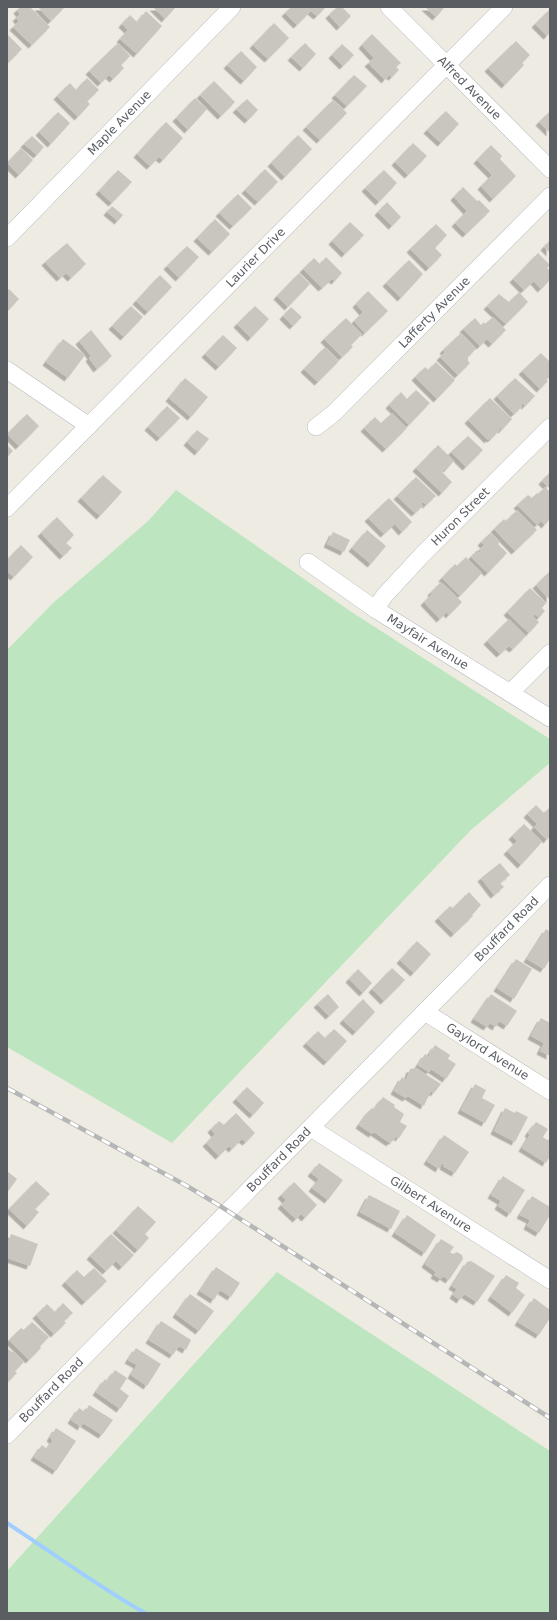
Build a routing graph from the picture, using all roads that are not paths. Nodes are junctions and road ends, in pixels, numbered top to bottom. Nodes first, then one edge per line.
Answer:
1 (232, 7) edge
2 (389, 7) edge
3 (504, 7) edge
4 (446, 65) junction
5 (550, 169) edge
6 (550, 196) edge
7 (7, 238) edge
8 (7, 370) edge
9 (89, 426) junction
10 (316, 427) dead end
11 (550, 427) edge
12 (7, 508) edge
13 (308, 562) dead end
14 (375, 609) junction
15 (550, 652) edge
16 (510, 693) junction
17 (550, 718) edge
18 (550, 885) edge
19 (426, 1012) junction
20 (550, 1091) edge
21 (312, 1128) junction
22 (550, 1280) edge
23 (7, 1435) edge

1 - 7 street, Maple Avenue
2 - 4 street, Alfred Avenue
3 - 4 street, Laurier Drive
4 - 5 street, Alfred Avenue
4 - 9 street, Laurier Drive
6 - 10 street, Lafferty Avenue
8 - 9 street
9 - 12 street, Laurier Drive
11 - 14 street, Huron Street
13 - 14 street, Mayfair Avenue
14 - 16 street, Mayfair Avenue
15 - 16 street
16 - 17 street, Mayfair Avenue
18 - 19 street, Bouffard Road
19 - 20 street, Gaylord Avenue
19 - 21 street, Bouffard Road
21 - 22 street, Gilbert Avenure
21 - 23 street, Bouffard Road

